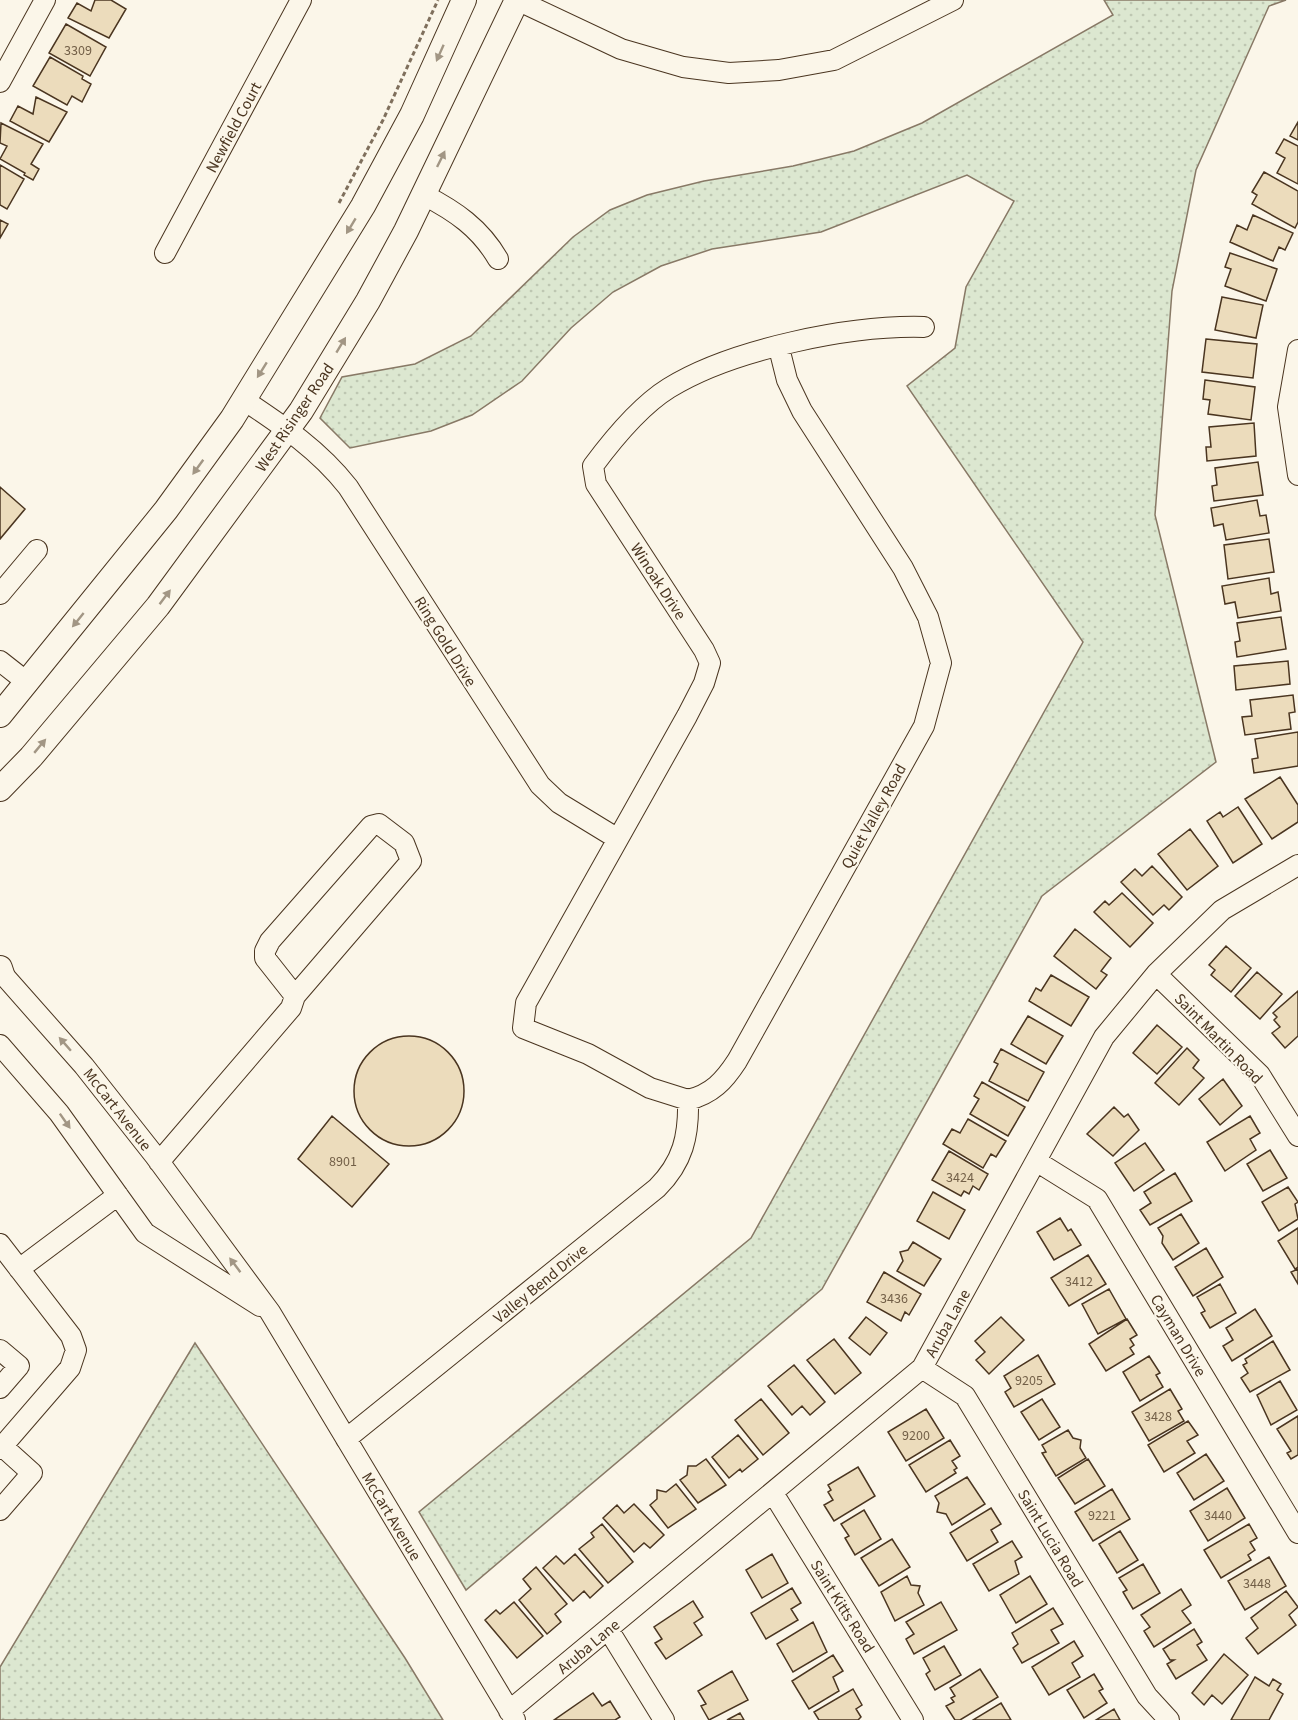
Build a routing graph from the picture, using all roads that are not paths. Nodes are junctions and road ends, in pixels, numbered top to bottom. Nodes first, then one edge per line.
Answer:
1 (45, 0) edge
2 (301, 0) edge
3 (464, 0) edge
4 (517, 0) edge
5 (953, 0) edge
6 (0, 82) edge
7 (424, 195) junction
8 (165, 253) dead end
9 (498, 259) dead end
10 (924, 327) dead end
11 (779, 348) junction
12 (1298, 350) edge
13 (244, 400) junction
14 (288, 430) junction
15 (1298, 475) edge
16 (37, 550) dead end
17 (0, 594) edge
18 (0, 661) edge
19 (28, 683) junction
20 (0, 715) edge
21 (0, 789) edge
22 (618, 839) junction
23 (1298, 865) edge
24 (1, 971) edge
25 (1156, 974) junction
26 (295, 996) junction
27 (0, 1045) edge
28 (688, 1100) junction
29 (1298, 1136) edge
30 (1036, 1161) junction
31 (159, 1162) junction
32 (117, 1195) junction
33 (0, 1244) edge
34 (19, 1269) junction
35 (270, 1312) junction
36 (0, 1350) edge
37 (922, 1368) junction
38 (0, 1388) edge
39 (346, 1439) junction
40 (1, 1448) edge
41 (773, 1492) junction
42 (0, 1510) edge
43 (1298, 1533) edge
44 (608, 1629) junction
45 (512, 1716) edge
46 (664, 1720) edge
47 (913, 1720) edge
48 (1168, 1720) edge

1 - 6 street
2 - 8 street, Newfield Court
3 -> 13 main road
4 - 5 street
7 -> 4 main road, West Risinger Road
7 - 9 street
14 -> 7 main road, West Risinger Road
10 - 11 street, Winoak Drive
11 - 22 street, Winoak Drive
11 - 28 street, Quiet Valley Road
12 - 15 street
13 - 14 street, Ring Gold Drive
13 -> 19 main road
21 -> 14 main road, West Risinger Road
14 - 22 street, Ring Gold Drive
16 - 17 street
18 - 19 street
19 - 20 main road
22 - 28 street, Winoak Drive
23 - 25 street, Aruba Lane
31 -> 24 street, McCart Avenue
25 - 29 street, Saint Martin Road
25 - 30 street, Aruba Lane
26 - 26 street
26 - 31 street
27 -> 32 street, McCart Avenue
28 - 39 street, Valley Bend Drive
30 - 37 street, Aruba Lane
30 - 43 street, Cayman Drive
35 -> 31 street, McCart Avenue
32 - 34 street
32 - 35 street, McCart Avenue
33 - 34 street
34 - 40 street
35 - 39 street, McCart Avenue
36 - 38 street
37 - 41 street, Aruba Lane
37 - 48 street, Saint Lucia Road
39 - 45 street, McCart Avenue
40 - 42 street
41 - 44 street, Aruba Lane
41 - 47 street, Saint Kitts Road
44 - 45 street, Aruba Lane
44 - 46 street

